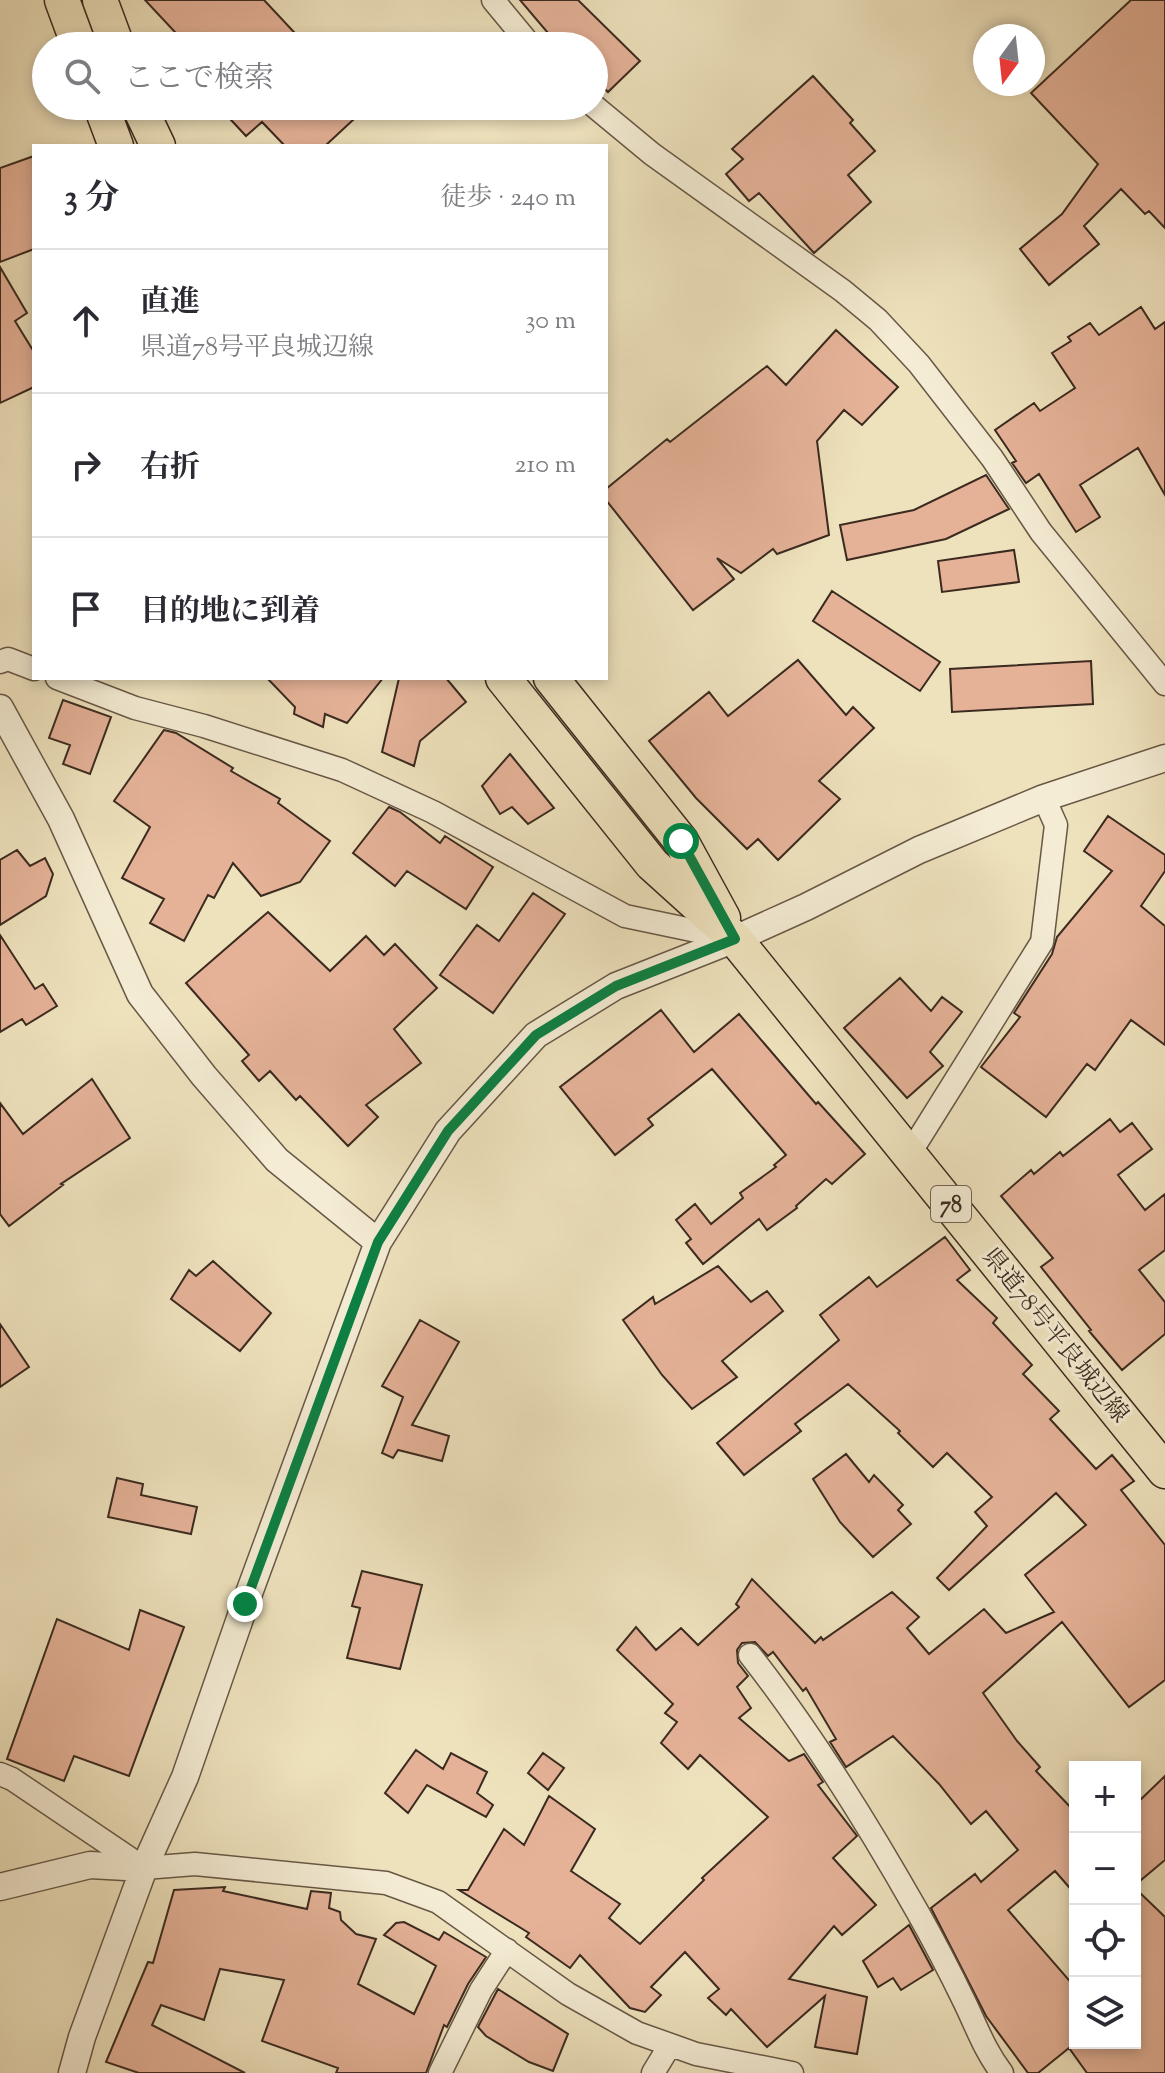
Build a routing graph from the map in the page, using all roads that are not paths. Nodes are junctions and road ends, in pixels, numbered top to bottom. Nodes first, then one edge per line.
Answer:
1 (62, 0) edge
2 (100, 0) edge
3 (493, 0) edge
4 (74, 32) edge
5 (112, 32) edge
6 (519, 32) edge
7 (608, 118) edge
8 (106, 120) edge
9 (146, 120) edge
10 (115, 144) edge
11 (157, 144) edge
12 (0, 662) edge
13 (32, 668) edge
14 (62, 680) edge
15 (505, 680) edge
16 (553, 680) edge
17 (1165, 684) edge
18 (0, 708) edge
19 (1165, 758) edge
20 (1044, 798) junction
21 (735, 939) junction
22 (910, 1153) junction
23 (378, 1242) junction
24 (1165, 1471) edge
25 (750, 1655) dead end
26 (0, 1774) edge
27 (144, 1868) junction
28 (0, 1887) edge
29 (507, 1950) junction
30 (670, 2045) junction
31 (72, 2073) edge
32 (440, 2073) edge
33 (653, 2073) edge
34 (792, 2073) edge
35 (1002, 2073) edge

1 - 4 main road
2 - 5 main road
3 - 6 street
7 - 17 street
8 - 10 main road
9 - 11 main road
12 - 13 street
14 - 21 street
15 - 21 main road, 県道78号平良城辺線 / 78
16 - 21 main road, 県道78号平良城辺線 / 78
18 - 23 street
19 - 20 street
20 - 21 street
20 - 22 street
21 - 22 main road, 県道78号平良城辺線 / 78
21 - 23 street
22 - 24 main road, 県道78号平良城辺線 / 78
23 - 27 street
25 - 35 street
26 - 27 street
27 - 28 street
27 - 29 street
27 - 31 street
29 - 30 street
29 - 32 street
30 - 33 street
30 - 34 street

